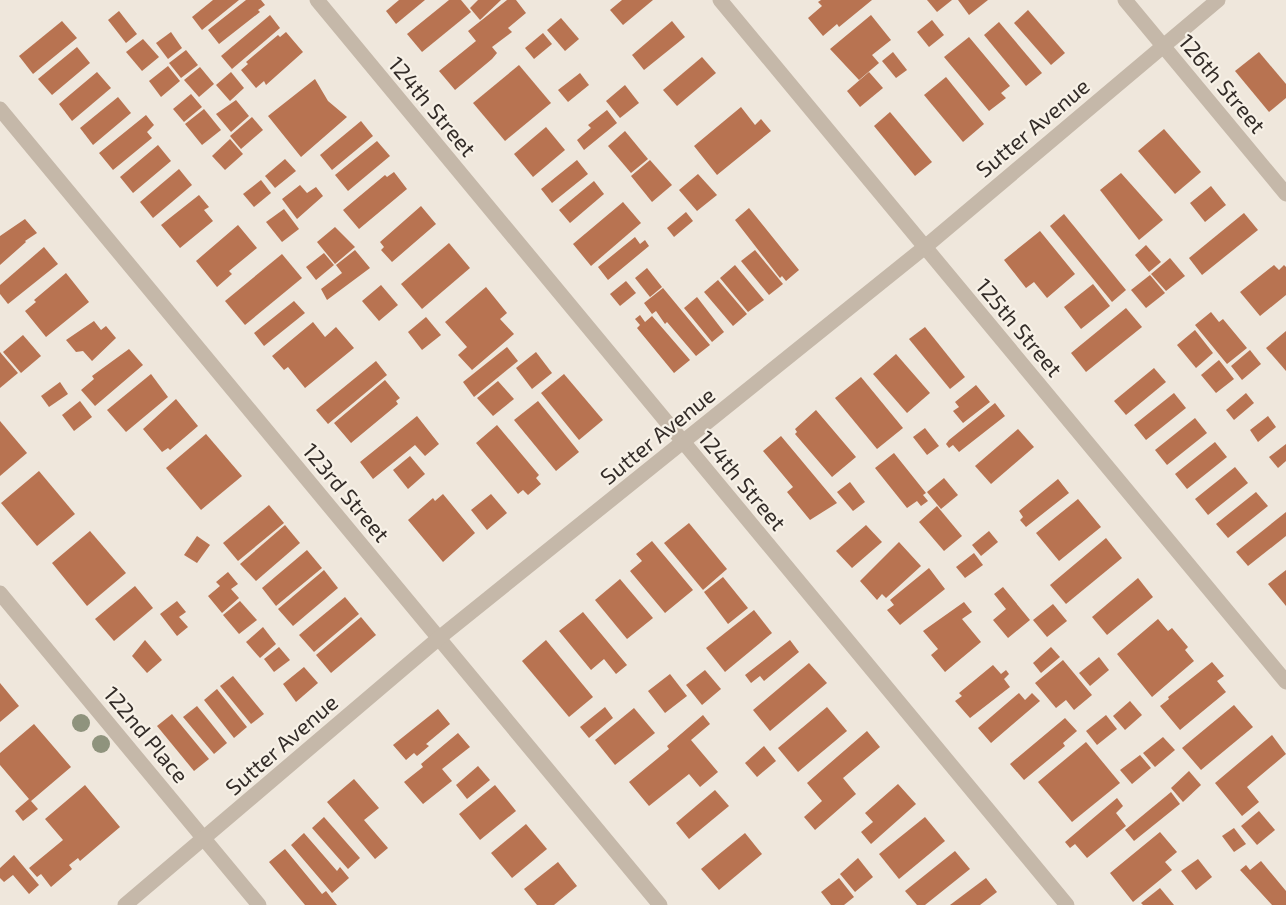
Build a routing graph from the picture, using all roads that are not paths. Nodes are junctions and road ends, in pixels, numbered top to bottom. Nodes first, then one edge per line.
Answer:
1 (317, 0) edge
2 (720, 0) edge
3 (1125, 0) edge
4 (1218, 0) edge
5 (1163, 46) junction
6 (0, 108) edge
7 (1286, 195) edge
8 (925, 247) junction
9 (683, 443) junction
10 (0, 592) edge
11 (439, 638) junction
12 (1286, 682) edge
13 (204, 839) junction
14 (125, 905) edge
15 (259, 905) edge
16 (660, 905) edge
17 (1067, 905) edge

1 - 9 street, 124th Street
2 - 8 street, 125th Street
3 - 5 street, 126th Street
4 - 5 street, Sutter Avenue
5 - 7 street, 126th Street
5 - 8 street, Sutter Avenue
6 - 11 street, 123rd Street
8 - 9 street, Sutter Avenue
8 - 12 street, 125th Street
9 - 11 street, Sutter Avenue
9 - 17 street, 124th Street
10 - 13 street, 122nd Place
11 - 13 street, Sutter Avenue
11 - 16 street, 123rd Street
13 - 14 street, Sutter Avenue
13 - 15 street, 122nd Place

